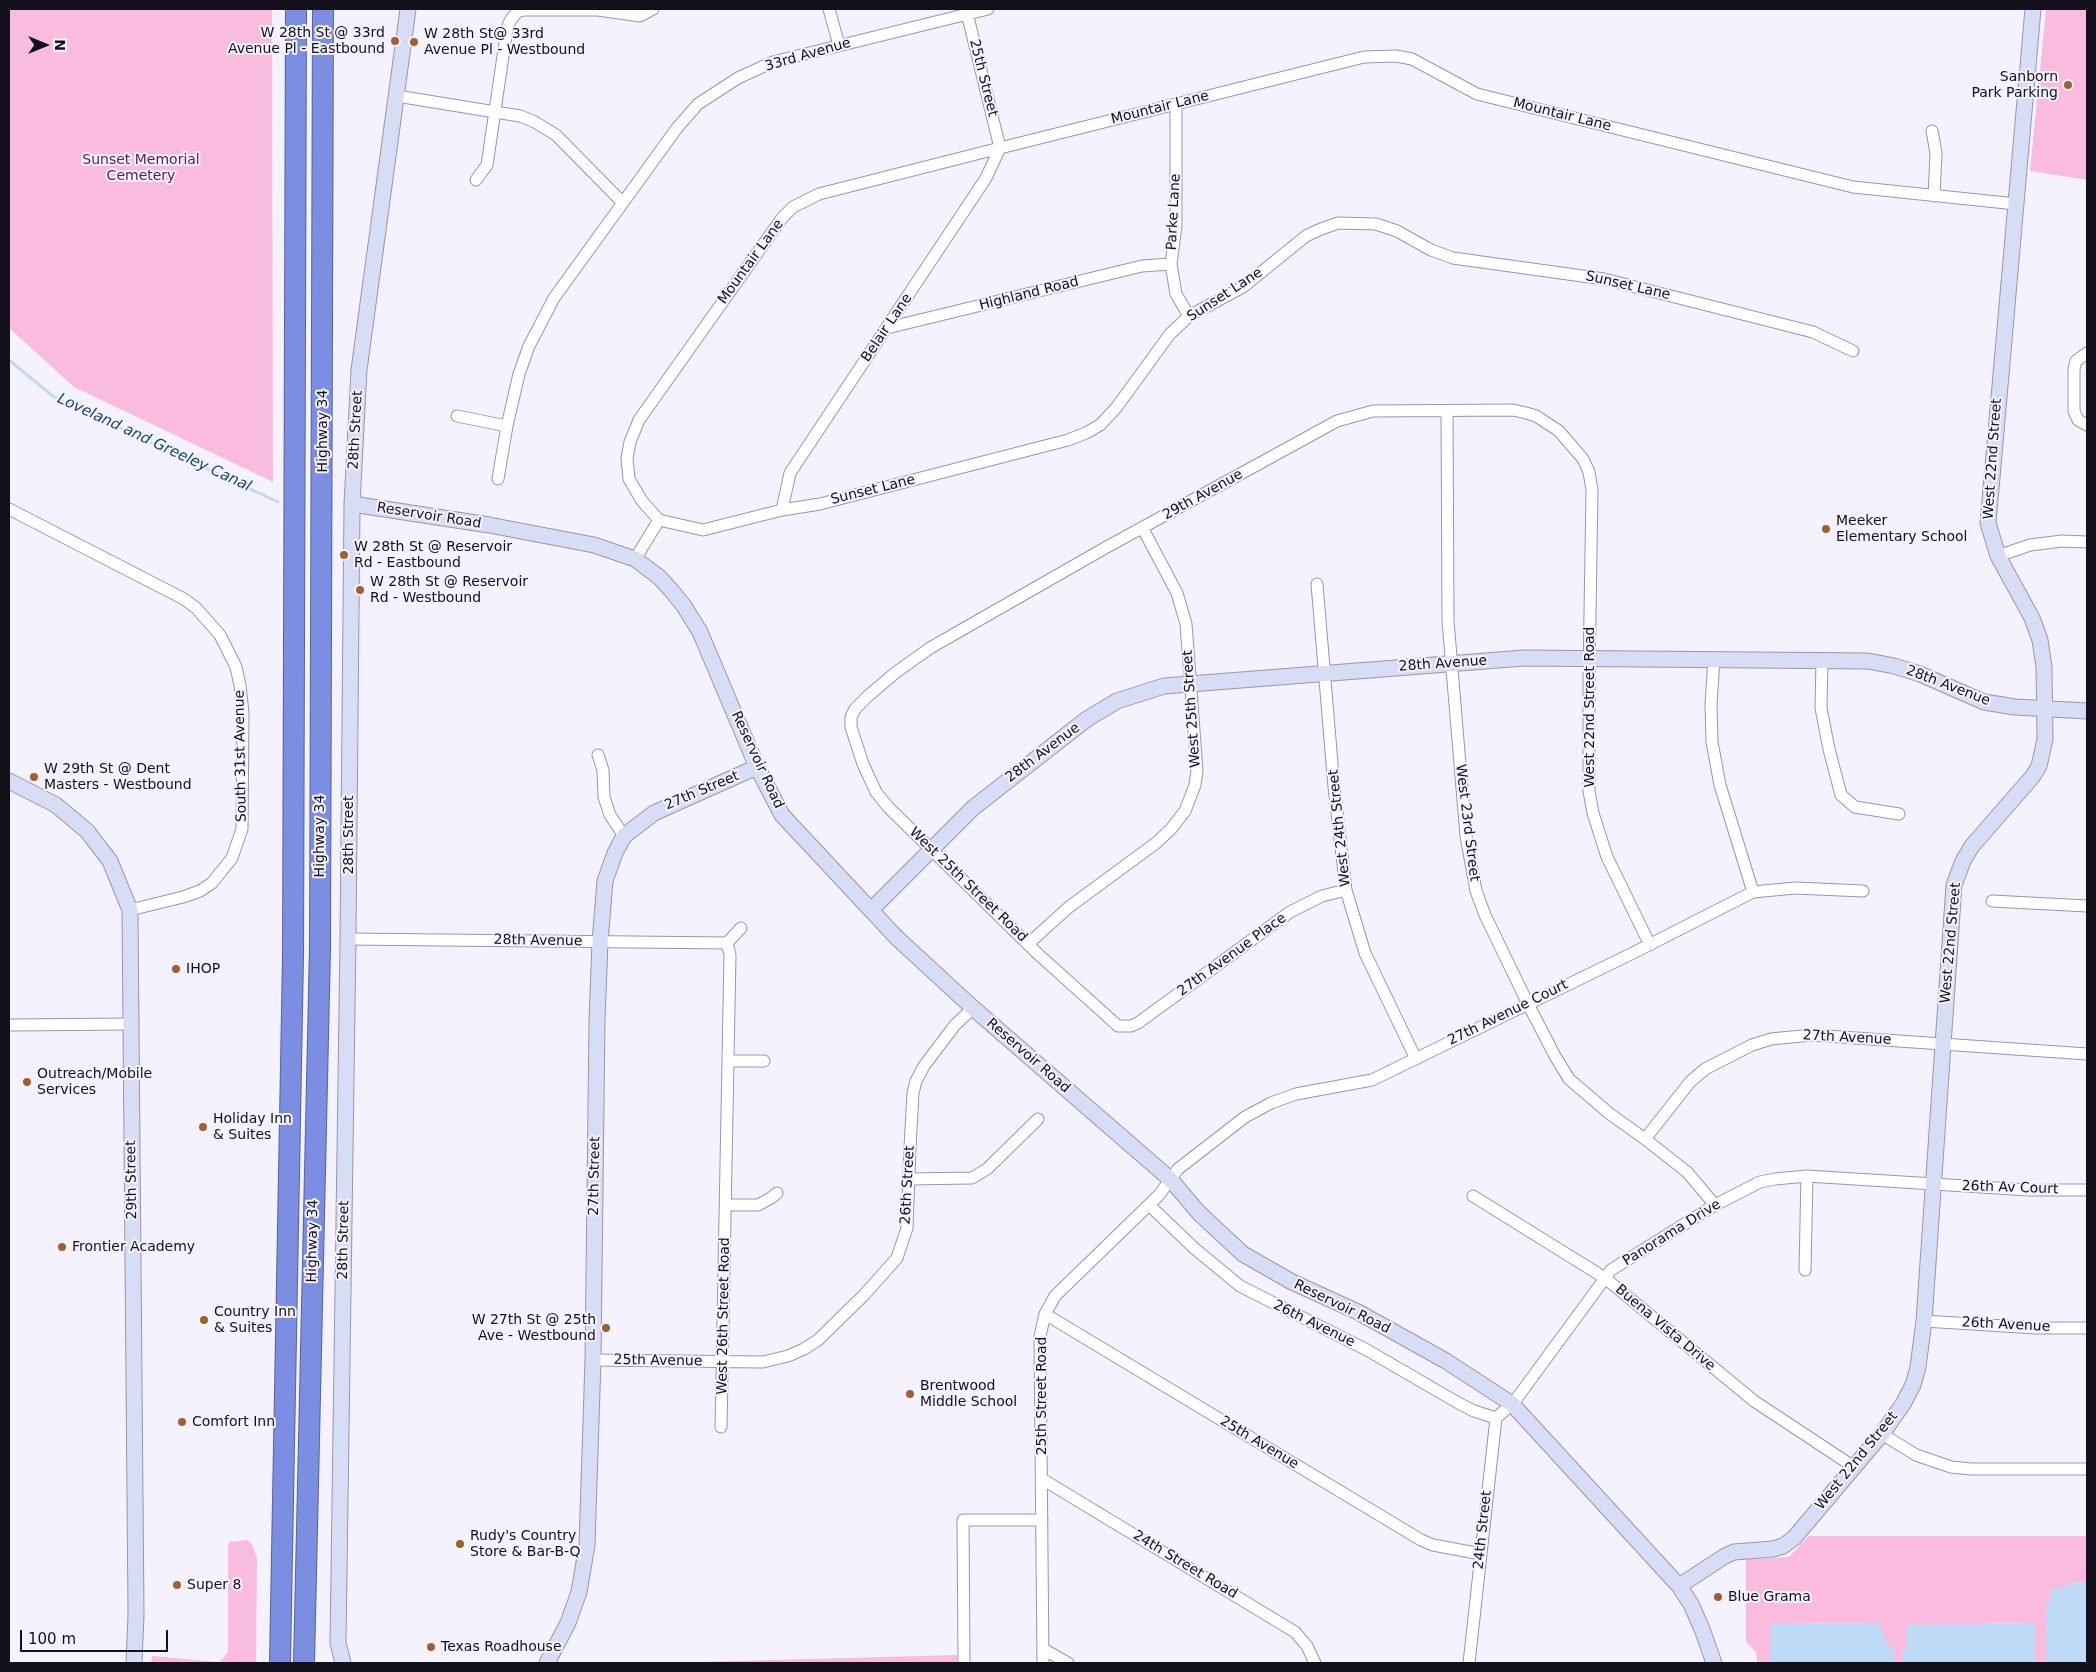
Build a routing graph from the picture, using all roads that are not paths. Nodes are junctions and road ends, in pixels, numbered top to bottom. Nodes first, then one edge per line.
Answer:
1 (296, 9) edge
2 (323, 9) edge
3 (408, 9) edge
4 (829, 9) edge
5 (988, 9) edge
6 (2032, 9) edge
7 (652, 10) edge
8 (967, 11) edge
9 (839, 45) junction
10 (396, 96) junction
11 (1176, 104) junction
12 (495, 112) junction
13 (1932, 131) dead end
14 (1000, 148) junction
15 (476, 180) dead end
16 (1934, 196) junction
17 (623, 203) junction
18 (2016, 204) junction
19 (1171, 264) junction
20 (1189, 316) junction
21 (888, 328) junction
22 (1853, 351) dead end
23 (2087, 353) edge
24 (1447, 411) junction
25 (457, 416) dead end
26 (2087, 425) edge
27 (506, 426) junction
28 (1584, 459) joint
29 (498, 479) dead end
30 (352, 504) junction
31 (9, 509) edge
32 (782, 510) junction
33 (658, 520) junction
34 (1143, 529) junction
35 (2087, 542) edge
36 (1998, 556) junction
37 (635, 559) junction
38 (1317, 584) dead end
39 (1589, 658) junction
40 (1714, 660) junction
41 (1822, 661) junction
42 (1451, 662) junction
43 (1325, 673) junction
44 (1191, 684) junction
45 (2045, 709) junction
46 (2087, 711) edge
47 (851, 717) joint
48 (598, 754) dead end
49 (757, 767) junction
50 (9, 781) edge
51 (1898, 814) dead end
52 (624, 836) junction
53 (932, 850) junction
54 (1346, 890) junction
55 (1863, 891) dead end
56 (1752, 892) junction
57 (1992, 901) dead end
58 (2087, 906) edge
59 (130, 910) junction
60 (871, 910) junction
61 (741, 928) dead end
62 (348, 939) junction
63 (600, 942) junction
64 (728, 943) junction
65 (1028, 944) junction
66 (1650, 945) junction
67 (1528, 1004) junction
68 (973, 1008) junction
69 (9, 1024) edge
70 (131, 1024) junction
71 (1122, 1027) joint
72 (1942, 1043) junction
73 (2087, 1054) edge
74 (1416, 1059) junction
75 (729, 1061) junction
76 (764, 1061) dead end
77 (1038, 1118) dead end
78 (1645, 1138) junction
79 (1807, 1176) junction
80 (910, 1179) junction
81 (1170, 1179) junction
82 (1933, 1184) junction
83 (2087, 1190) edge
84 (777, 1193) dead end
85 (1473, 1196) dead end
86 (727, 1205) junction
87 (1715, 1205) junction
88 (1149, 1206) junction
89 (1805, 1270) dead end
90 (1605, 1278) junction
91 (1045, 1314) junction
92 (1924, 1321) junction
93 (2087, 1328) edge
94 (593, 1360) junction
95 (724, 1362) junction
96 (1512, 1404) junction
97 (1496, 1418) junction
98 (721, 1427) dead end
99 (1882, 1434) junction
100 (1854, 1467) junction
101 (2087, 1469) edge
102 (1042, 1479) junction
103 (1042, 1520) junction
104 (1481, 1554) junction
105 (1679, 1586) junction
106 (281, 1610) junction
107 (305, 1628) junction
108 (1043, 1649) junction
109 (134, 1663) edge
110 (274, 1663) edge
111 (280, 1663) edge
112 (304, 1663) edge
113 (313, 1663) edge
114 (342, 1663) edge
115 (547, 1663) edge
116 (964, 1663) edge
117 (1043, 1663) edge
118 (1068, 1663) edge
119 (1315, 1663) edge
120 (1469, 1663) edge
121 (1714, 1663) edge

1 - 106 highway, Highway 34
2 - 107 highway, Highway 34
3 - 10 street, 28th Street
4 - 9 street
5 - 8 street, 33rd Avenue
6 - 18 street, West 22nd Street
7 - 12 street
8 - 9 street, 33rd Avenue
8 - 14 street, 25th Street
9 - 17 street, 33rd Avenue
10 - 12 street
10 - 30 street, 28th Street
11 - 14 street, Mountair Lane
11 - 16 street, Mountair Lane
11 - 19 street, Parke Lane
12 - 15 street
12 - 17 street
13 - 16 street
14 - 21 street, Belair Lane
14 - 33 street, Mountair Lane
16 - 18 street, Mountair Lane
17 - 27 street, 33rd Avenue
18 - 36 street, West 22nd Street
19 - 20 street, Parke Lane
19 - 21 street, Highland Road
20 - 22 street, Sunset Lane
20 - 32 street, Sunset Lane
21 - 32 street, Belair Lane
23 - 26 street
24 - 28 street, 29th Avenue
24 - 34 street, 29th Avenue
24 - 42 street, West 23rd Street
25 - 27 street
27 - 29 street, 33rd Avenue
28 - 39 street, West 22nd Street Road
30 - 37 street, Reservoir Road
30 - 62 street, 28th Street
31 - 59 street, South 31st Avenue
32 - 33 street, Sunset Lane
33 - 37 street
34 - 44 street, West 25th Street
34 - 47 street, 29th Avenue
35 - 36 street
36 - 45 street, West 22nd Street
37 - 49 street, Reservoir Road
38 - 43 street, West 24th Street
39 - 40 street, 28th Avenue
39 - 42 street, 28th Avenue
39 - 66 street, West 22nd Street Road
40 - 41 street, 28th Avenue
40 - 56 street
41 - 45 street, 28th Avenue
41 - 51 street
42 - 43 street, 28th Avenue
42 - 67 street, West 23rd Street
43 - 44 street, 28th Avenue
43 - 54 street, West 24th Street
44 - 53 street, 28th Avenue
44 - 65 street, West 25th Street
45 - 46 street, 28th Avenue
45 - 72 street, West 22nd Street
47 - 53 street, West 25th Street Road
48 - 52 street
49 - 52 street, 27th Street
49 - 60 street, Reservoir Road
50 - 59 street, 29th Street
52 - 63 street, 27th Street
53 - 60 street, 28th Avenue
53 - 65 street, West 25th Street Road
54 - 71 street, 27th Avenue Place
54 - 74 street, West 24th Street
55 - 56 street, 27th Avenue Court
56 - 66 street, 27th Avenue Court
57 - 58 street
59 - 70 street, 29th Street
60 - 68 street, Reservoir Road
61 - 64 street
62 - 63 street, 28th Avenue
62 - 114 street, 28th Street
63 - 64 street, 28th Avenue
63 - 94 street, 27th Street
64 - 75 street, West 26th Street Road
65 - 71 street, West 25th Street Road
66 - 67 street, 27th Avenue Court
67 - 74 street, 27th Avenue Court
67 - 78 street, West 23rd Street
68 - 80 street, 26th Street
68 - 81 street, Reservoir Road
69 - 70 street
70 - 109 street, 29th Street
72 - 73 street, 27th Avenue
72 - 78 street, 27th Avenue
72 - 82 street, West 22nd Street
74 - 81 street, 27th Avenue Court
75 - 76 street
75 - 86 street, West 26th Street Road
77 - 80 street
78 - 87 street, West 23rd Street
79 - 82 street, Panorama Drive
79 - 87 street, Panorama Drive
79 - 89 street
80 - 95 street, 26th Street
81 - 88 street, 25th Street Road
81 - 96 street, Reservoir Road
82 - 83 street, 26th Av Court
82 - 92 street, West 22nd Street
84 - 86 street
85 - 90 street, Buena Vista Drive
86 - 95 street, West 26th Street Road
87 - 90 street, Panorama Drive
88 - 91 street, 25th Street Road
88 - 97 street, 26th Avenue
90 - 96 street, Panorama Drive
90 - 100 street, Buena Vista Drive
91 - 102 street, 25th Street Road
91 - 104 street, 25th Avenue
92 - 93 street, 26th Avenue
92 - 99 street, West 22nd Street
94 - 95 street, 25th Avenue
94 - 115 street, 27th Street
95 - 98 street, West 26th Street Road
96 - 97 street
96 - 105 street, Reservoir Road
97 - 104 street, 24th Street
99 - 100 street, West 22nd Street
99 - 101 street
100 - 105 street, West 22nd Street
102 - 103 street, 25th Street Road
102 - 119 street, 24th Street Road
103 - 108 street, 25th Street Road
103 - 116 street
104 - 120 street, 24th Street
105 - 121 street, Reservoir Road
106 - 110 highway
106 - 111 highway, Highway 34
107 - 112 highway, Highway 34
107 - 113 highway
108 - 117 street, 25th Street Road
108 - 118 street

